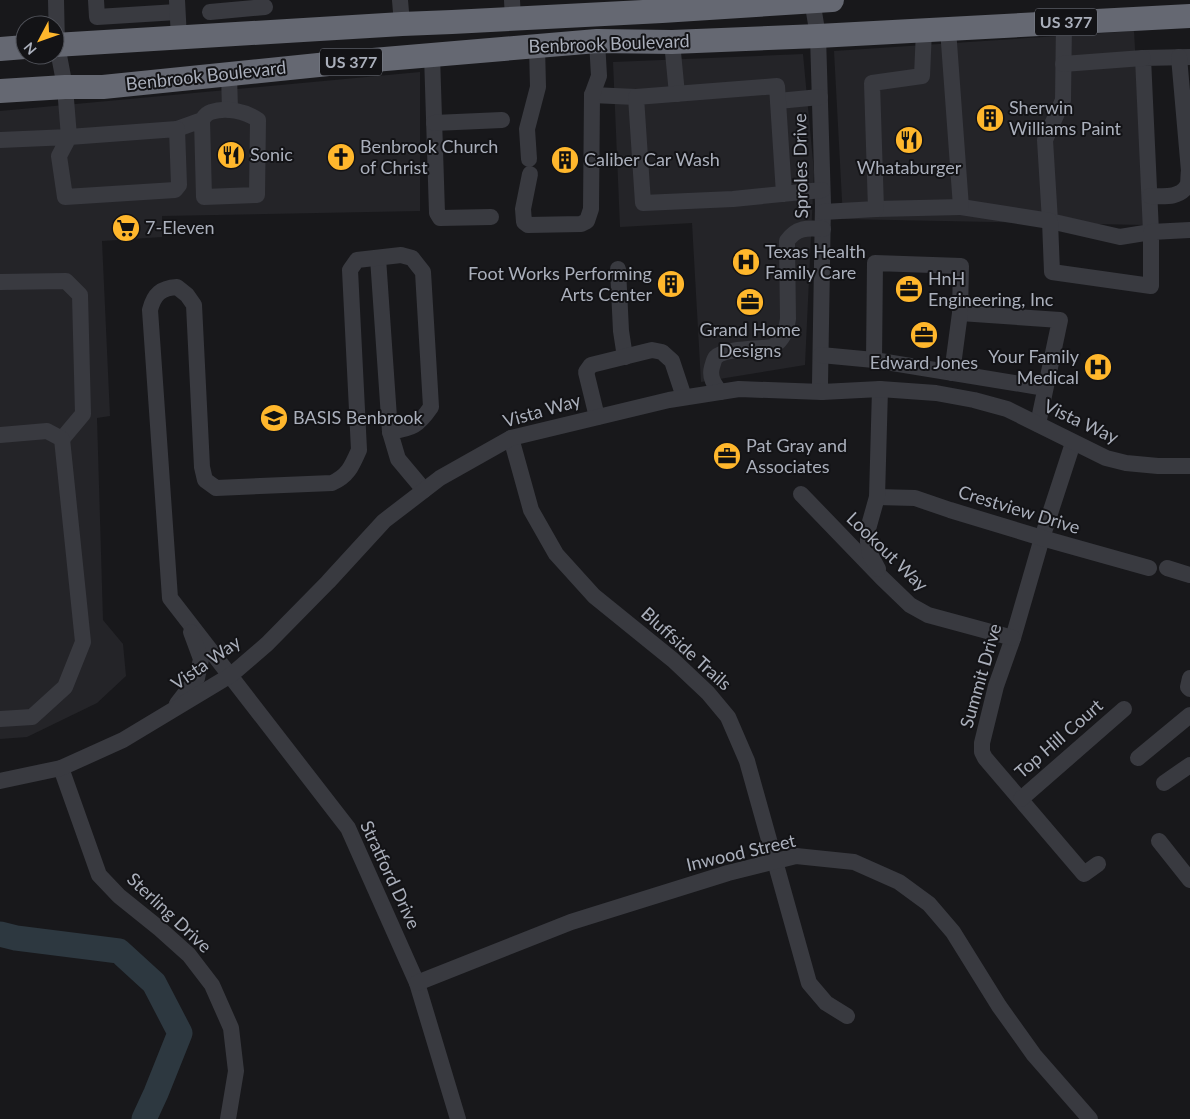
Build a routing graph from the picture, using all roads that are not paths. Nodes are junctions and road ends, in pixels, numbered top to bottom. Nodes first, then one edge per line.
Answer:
1 (56, 0) edge
2 (96, 0) edge
3 (400, 0) edge
4 (819, 1) edge
5 (265, 3) edge
6 (728, 4) edge
7 (177, 6) edge
8 (208, 6) edge
9 (513, 10) edge
10 (56, 15) edge
11 (1190, 16) edge
12 (1064, 22) junction
13 (402, 24) junction
14 (948, 29) junction
15 (924, 30) junction
16 (267, 32) junction
17 (212, 36) junction
18 (818, 36) junction
19 (179, 38) junction
20 (596, 41) junction
21 (672, 42) junction
22 (65, 44) edge
23 (537, 46) junction
24 (15, 48) edge
25 (0, 49) edge
26 (432, 55) junction
27 (1184, 57) edge
28 (1143, 58) junction
29 (1063, 64) junction
30 (60, 65) edge
31 (229, 74) junction
32 (65, 87) junction
33 (0, 91) edge
34 (677, 94) junction
35 (592, 95) junction
36 (636, 97) junction
37 (820, 97) junction
38 (778, 101) junction
39 (230, 110) junction
40 (202, 120) junction
41 (502, 120) dead end
42 (434, 123) junction
43 (177, 129) junction
44 (69, 136) junction
45 (0, 140) edge
46 (179, 185) junction
47 (204, 186) junction
48 (822, 190) junction
49 (784, 194) junction
50 (1150, 196) junction
51 (961, 207) junction
52 (876, 209) junction
53 (822, 212) junction
54 (491, 217) dead end
55 (1050, 221) junction
56 (822, 229) junction
57 (1190, 230) edge
58 (1152, 232) junction
59 (378, 258) junction
60 (618, 269) dead end
61 (0, 282) edge
62 (960, 313) junction
63 (821, 355) junction
64 (625, 357) junction
65 (874, 360) junction
66 (952, 373) junction
67 (1045, 388) junction
68 (880, 390) junction
69 (720, 392) junction
70 (822, 392) junction
71 (684, 397) junction
72 (598, 417) junction
73 (1038, 424) junction
74 (390, 432) junction
75 (0, 435) edge
76 (511, 438) junction
77 (62, 439) junction
78 (1073, 443) junction
79 (1190, 466) edge
80 (424, 490) junction
81 (801, 494) dead end
82 (877, 497) junction
83 (1042, 538) junction
84 (1149, 568) dead end
85 (1168, 568) dead end
86 (1190, 575) edge
87 (882, 578) junction
88 (185, 616) junction
89 (1013, 638) junction
90 (231, 675) junction
91 (1190, 678) edge
92 (1190, 689) edge
93 (1124, 709) dead end
94 (171, 711) junction
95 (1190, 715) edge
96 (0, 719) edge
97 (1138, 758) dead end
98 (1190, 765) edge
99 (60, 768) junction
100 (0, 781) edge
101 (1164, 783) dead end
102 (1021, 799) junction
103 (1159, 841) dead end
104 (775, 861) junction
105 (1098, 864) dead end
106 (1190, 880) edge
107 (417, 983) junction
108 (847, 1016) dead end
109 (228, 1119) edge
110 (458, 1119) edge
111 (1090, 1119) edge

1 - 10 street
2 - 7 street
3 - 13 street
4 - 6 highway, Benbrook Boulevard / US 377
4 - 18 street, Sproles Drive
5 - 8 street
5 - 16 street
6 - 9 highway, Benbrook Boulevard / US 377
7 - 19 street
8 - 17 street
9 - 13 highway, Benbrook Boulevard / US 377
11 - 12 highway, Benbrook Boulevard / US 377
12 - 14 highway, Benbrook Boulevard / US 377
12 - 29 street
13 - 16 highway, Benbrook Boulevard / US 377
14 - 15 highway, Benbrook Boulevard / US 377
14 - 51 street
15 - 18 highway, Benbrook Boulevard / US 377
15 - 52 street
16 - 17 highway, Benbrook Boulevard / US 377
17 - 19 highway, Benbrook Boulevard / US 377
18 - 21 highway, Benbrook Boulevard / US 377
18 - 37 street, Sproles Drive
19 - 22 highway, Benbrook Boulevard / US 377
20 - 21 highway, Benbrook Boulevard / US 377
20 - 23 highway, Benbrook Boulevard / US 377
20 - 35 street
21 - 34 street
23 - 26 highway, Benbrook Boulevard / US 377
23 - 35 street
24 - 25 highway
26 - 31 highway, Benbrook Boulevard / US 377
26 - 42 street
27 - 28 street
27 - 50 street
28 - 29 street
28 - 50 street
29 - 55 street
30 - 32 street
31 - 32 highway, Benbrook Boulevard / US 377
31 - 39 street
32 - 33 highway, Benbrook Boulevard / US 377
32 - 44 street
34 - 36 street
34 - 38 street
35 - 36 street
36 - 49 street
37 - 38 street
37 - 48 street, Sproles Drive
38 - 49 street
39 - 40 street
39 - 47 street
40 - 43 street
40 - 47 street
41 - 42 street
42 - 54 street
43 - 44 street
43 - 46 street
44 - 45 street
44 - 46 street
46 - 47 street
48 - 49 street
48 - 53 street, Sproles Drive
50 - 58 street
51 - 52 street
51 - 55 street
52 - 53 street
53 - 56 street, Sproles Drive
55 - 58 street
55 - 58 street
56 - 63 street, Sproles Drive
56 - 69 street
57 - 58 street
59 - 74 street
59 - 74 street
59 - 88 street, Stratford Drive
60 - 64 street
61 - 77 street
62 - 65 street
62 - 66 street
62 - 67 street
63 - 65 street
63 - 70 street, Sproles Drive
64 - 71 street
64 - 72 street
65 - 66 street
66 - 67 street
67 - 73 street
68 - 70 street, Vista Way
68 - 73 street, Vista Way
68 - 82 street
69 - 70 street, Vista Way
69 - 71 street, Vista Way
71 - 72 street, Vista Way
72 - 76 street, Vista Way
73 - 78 street, Vista Way
74 - 80 street
75 - 77 street
76 - 80 street, Vista Way
76 - 104 street, Bluffside Trails
77 - 96 street
78 - 79 street, Vista Way
78 - 83 street, Summit Drive
80 - 90 street, Vista Way
81 - 87 street, Lookout Way
82 - 83 street, Crestview Drive
82 - 87 street
83 - 84 street, Crestview Drive
83 - 89 street, Summit Drive
85 - 86 street
87 - 89 street, Lookout Way
88 - 90 street, Stratford Drive
88 - 94 street
89 - 102 street, Summit Drive
90 - 94 street, Vista Way
90 - 107 street, Stratford Drive
91 - 92 street
93 - 102 street, Top Hill Court
94 - 99 street, Vista Way
95 - 97 street
98 - 101 street
99 - 100 street, Vista Way
99 - 109 street, Sterling Drive
102 - 105 street, Summit Drive
103 - 106 street
104 - 107 street, Inwood Street
104 - 108 street, Bluffside Trails
104 - 111 street, Inwood Street
107 - 110 street, Stratford Drive

